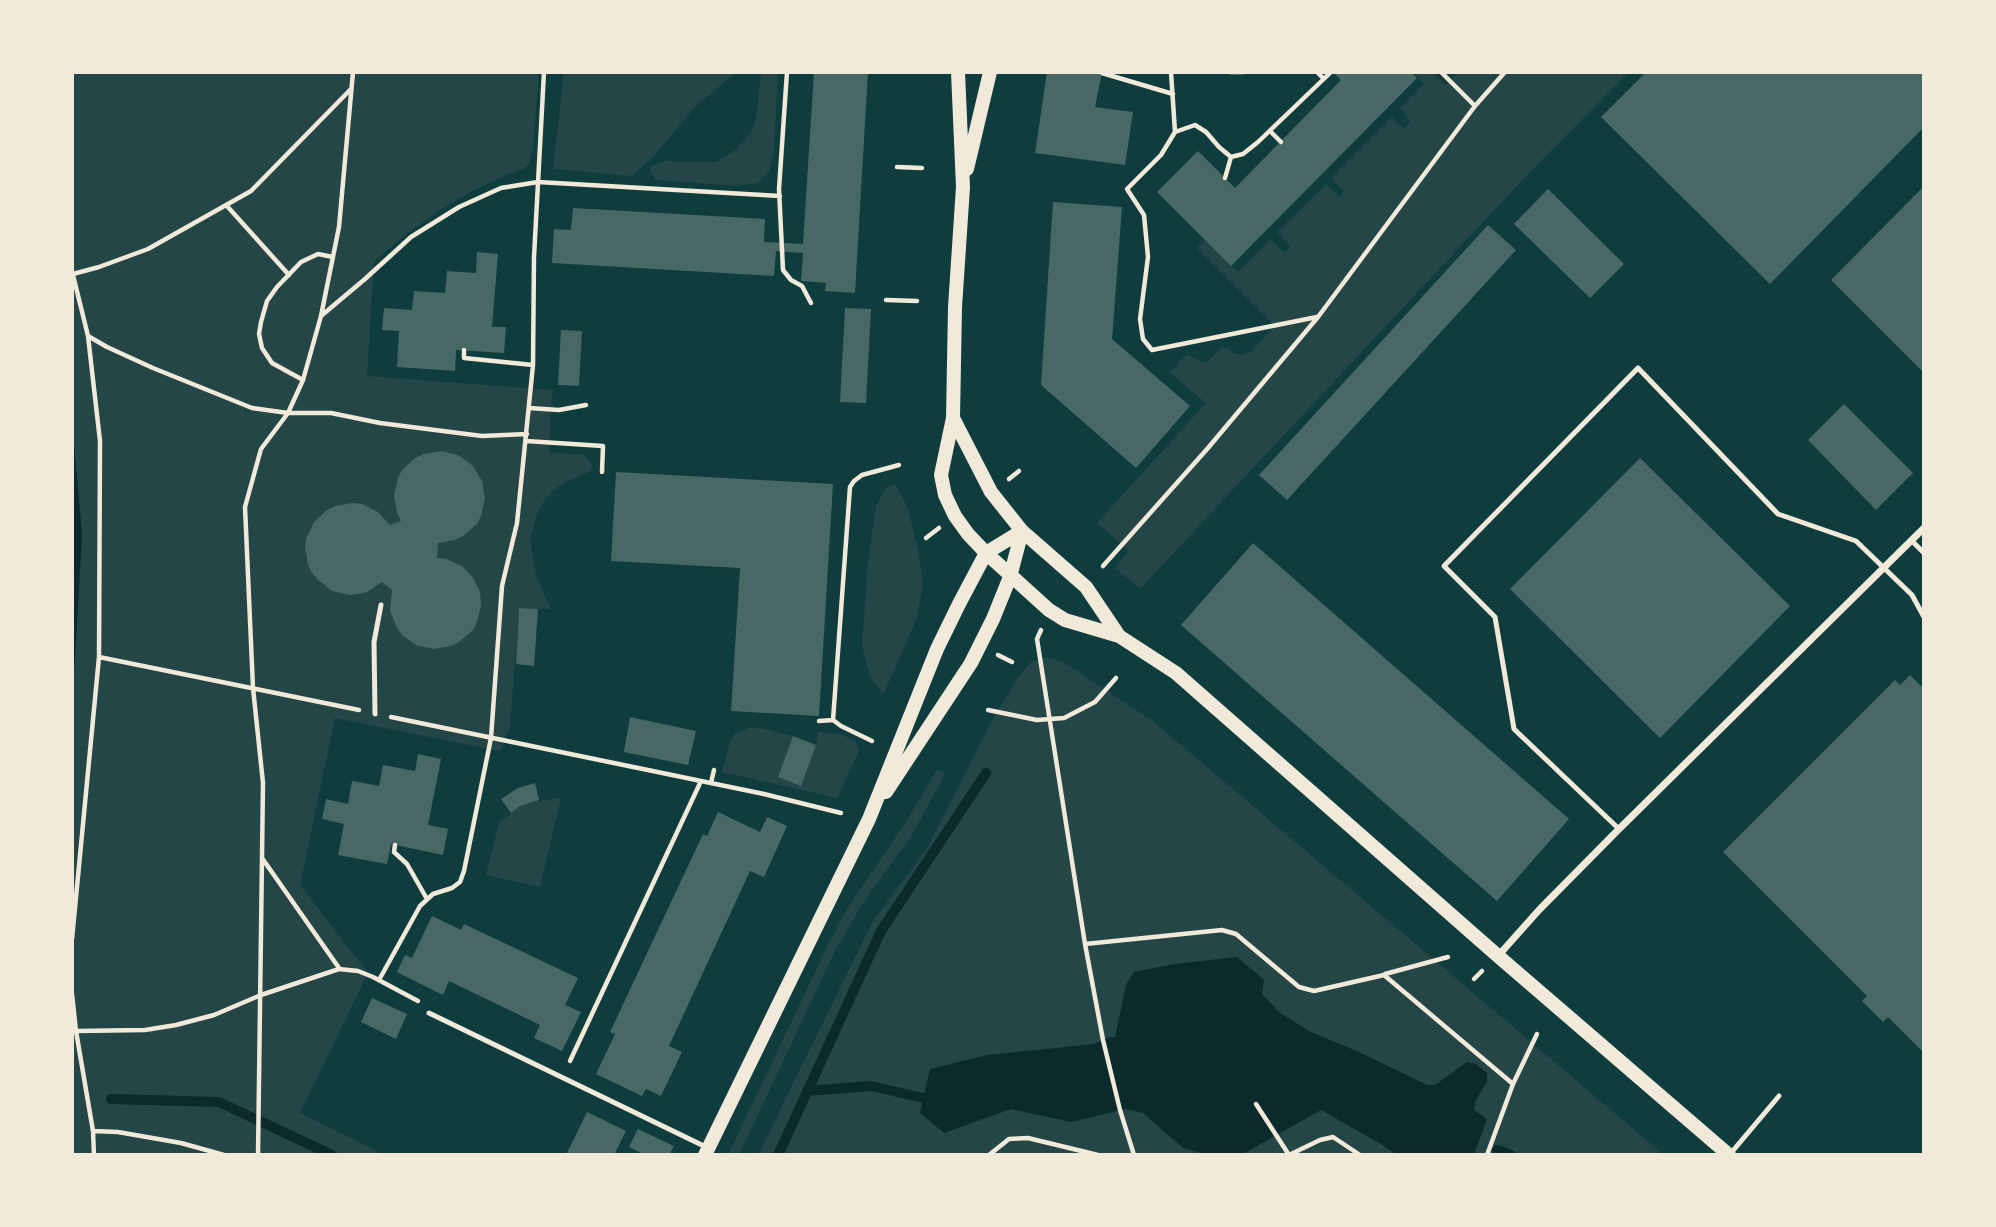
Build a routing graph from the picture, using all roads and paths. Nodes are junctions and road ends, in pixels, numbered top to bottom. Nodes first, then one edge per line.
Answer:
1 (353, 72) edge
2 (544, 72) edge
3 (787, 72) edge
4 (958, 72) edge
5 (990, 72) edge
6 (1171, 72) edge
7 (1230, 72) edge
8 (1244, 72) edge
9 (1317, 72) edge
10 (1331, 72) edge
11 (1441, 72) edge
12 (1505, 72) edge
13 (1102, 73) edge
14 (1324, 79) junction
15 (352, 88) junction
16 (1173, 94) junction
17 (1475, 106) junction
18 (1270, 131) junction
19 (1175, 132) junction
20 (1280, 142) dead end
21 (1231, 157) junction
22 (897, 167) dead end
23 (922, 168) dead end
24 (1225, 178) dead end
25 (538, 182) junction
26 (963, 187) junction
27 (780, 196) junction
28 (227, 206) junction
29 (333, 257) junction
30 (72, 273) edge
31 (289, 275) junction
32 (886, 300) dead end
33 (917, 301) dead end
34 (811, 303) dead end
35 (321, 316) junction
36 (1318, 317) junction
37 (88, 336) junction
38 (464, 350) dead end
39 (533, 365) junction
40 (303, 380) junction
41 (586, 405) dead end
42 (529, 408) junction
43 (288, 412) junction
44 (953, 418) junction
45 (526, 438) junction
46 (899, 465) dead end
47 (602, 472) dead end
48 (1924, 528) edge
49 (1022, 531) junction
50 (1912, 541) junction
51 (986, 553) junction
52 (1924, 553) edge
53 (1103, 566) dead end
54 (1885, 568) junction
55 (1010, 577) junction
56 (381, 605) dead end
57 (1924, 617) edge
58 (1119, 636) junction
59 (1037, 639) dead end
60 (99, 657) junction
61 (1116, 678) dead end
62 (253, 688) junction
63 (988, 710) dead end
64 (375, 714) junction
65 (834, 720) junction
66 (1049, 720) junction
67 (819, 721) dead end
68 (491, 738) junction
69 (872, 740) dead end
70 (714, 770) dead end
71 (701, 781) junction
72 (711, 783) junction
73 (841, 813) dead end
74 (869, 819) junction
75 (1619, 830) junction
76 (395, 845) dead end
77 (262, 857) junction
78 (427, 899) junction
79 (72, 939) edge
80 (1085, 944) junction
81 (1498, 956) junction
82 (1448, 957) dead end
83 (339, 969) junction
84 (1384, 975) junction
85 (379, 980) junction
86 (72, 995) edge
87 (261, 995) junction
88 (429, 1013) joint
89 (76, 1031) junction
90 (1537, 1034) dead end
91 (562, 1077) junction
92 (1513, 1084) junction
93 (1779, 1096) dead end
94 (1256, 1104) dead end
95 (93, 1131) junction
96 (707, 1152) edge
97 (94, 1155) edge
98 (224, 1155) edge
99 (258, 1155) edge
100 (989, 1155) edge
101 (1098, 1155) edge
102 (1134, 1155) edge
103 (1360, 1155) edge
104 (1487, 1155) edge
105 (1729, 1155) edge

1 - 15 path
2 - 25 path
3 - 27 path
4 - 26 main road
5 - 26 main road
6 - 16 path
7 - 8 path
9 - 14 path
10 - 14 path
11 - 17 path
12 - 17 path
13 - 16 path
14 - 18 path
15 - 28 path
15 - 29 path
16 - 19 path
17 - 36 path
18 - 20 path
18 - 21 path
19 - 21 path
19 - 36 path
21 - 24 path
22 - 23 path
25 - 27 path
25 - 35 path
25 - 39 path
26 - 44 main road
27 - 34 path
28 - 30 path
28 - 31 path
29 - 31 path
29 - 35 path
30 - 37 path
31 - 40 path
32 - 33 path
35 - 40 path
36 - 53 path
37 - 43 path
37 - 60 path
38 - 39 path
39 - 42 path
40 - 43 path
41 - 42 path
42 - 45 path
43 - 45 path
43 - 62 path
44 - 49 main road
44 - 51 main road
45 - 47 path
45 - 68 path
46 - 65 path
48 - 50 street
49 - 51 main road
49 - 55 main road
49 - 58 main road
50 - 52 lane
50 - 54 street
51 - 55 main road
51 - 74 main road
54 - 57 lane
54 - 75 street
54 - 75 lane
55 - 58 main road
55 - 74 main road
56 - 64 lane
58 - 81 main road
59 - 66 path
60 - 62 path
60 - 79 path
61 - 66 path
62 - 64 path
62 - 77 path
63 - 66 path
64 - 68 path
65 - 67 path
65 - 69 path
66 - 80 path
68 - 71 path
68 - 78 path
70 - 72 path
71 - 72 path
71 - 91 path
72 - 73 path
74 - 96 main road
75 - 81 street
76 - 78 path
77 - 83 path
77 - 87 path
78 - 85 path
80 - 84 path
80 - 102 path
81 - 105 main road
82 - 84 path
83 - 85 path
83 - 87 path
84 - 92 path
85 - 88 path
86 - 89 path
87 - 89 path
87 - 99 path
88 - 91 lane
89 - 95 path
90 - 92 path
91 - 96 lane
92 - 104 path
93 - 105 lane
94 - 103 path
95 - 97 path
95 - 98 path
100 - 101 path

